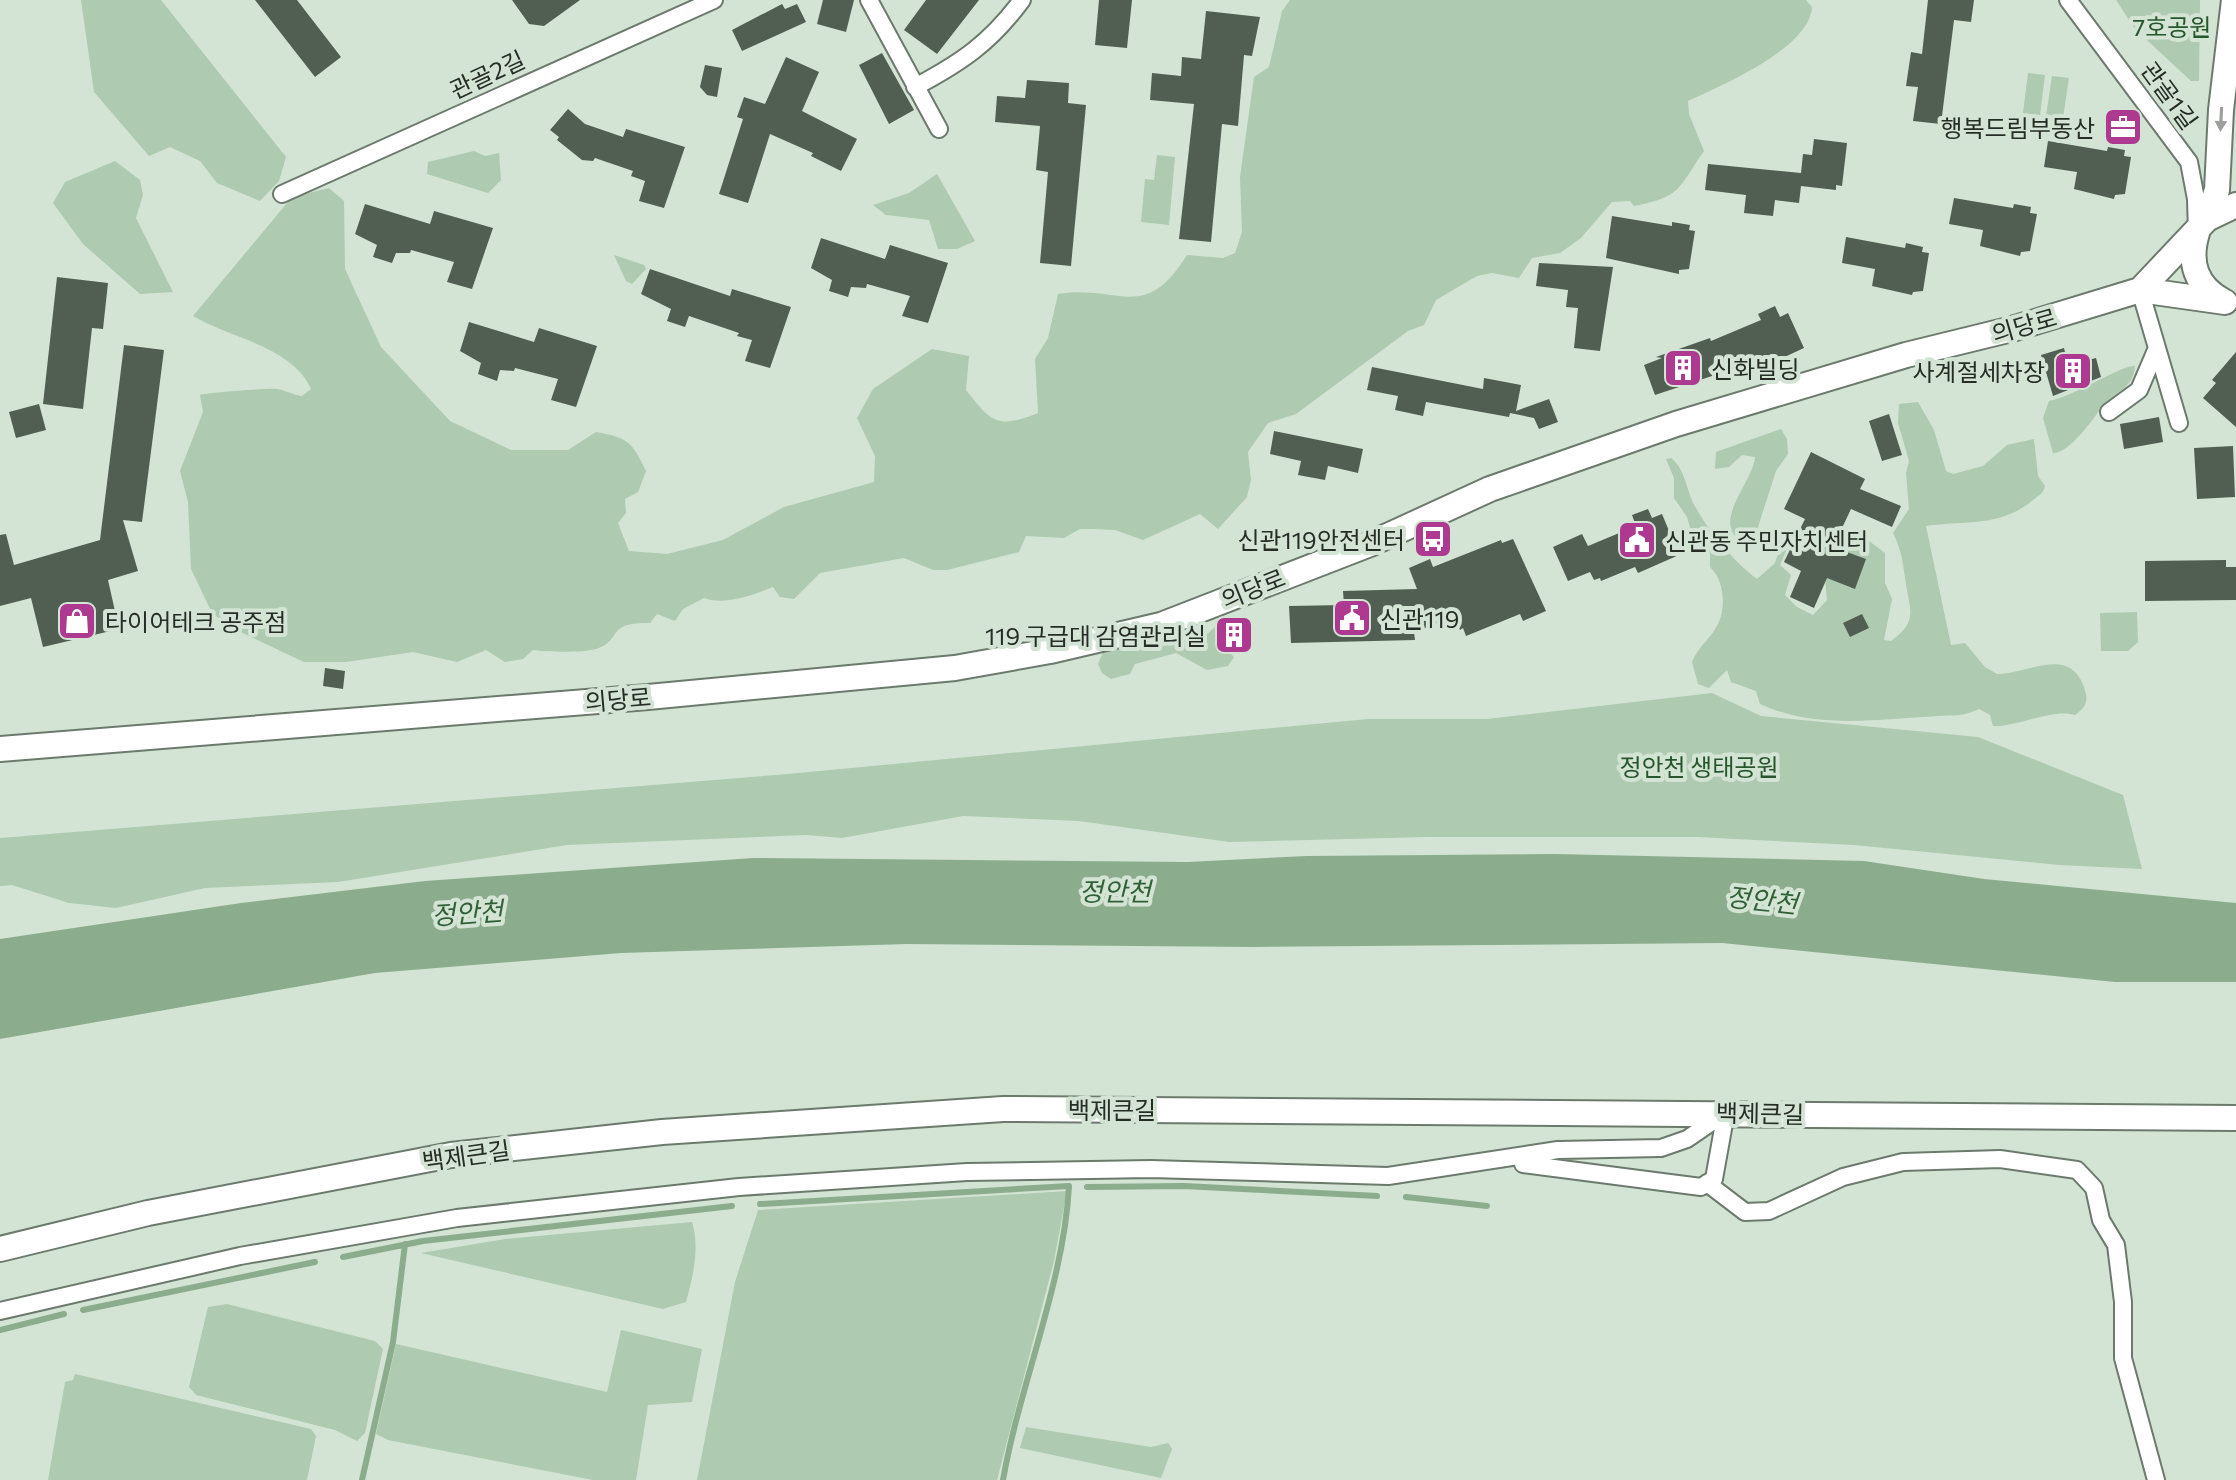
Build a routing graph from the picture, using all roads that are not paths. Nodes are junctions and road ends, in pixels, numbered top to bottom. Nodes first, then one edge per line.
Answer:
1 (714, 0) edge
2 (869, 0) edge
3 (1022, 0) edge
4 (2068, 0) edge
5 (2234, 15) edge
6 (915, 87) junction
7 (939, 129) dead end
8 (282, 194) dead end
9 (2236, 205) edge
10 (2202, 226) junction
11 (2140, 290) junction
12 (2230, 304) edge
13 (2157, 348) junction
14 (2109, 412) dead end
15 (2179, 423) dead end
16 (0, 749) edge
17 (1726, 1112) junction
18 (2236, 1118) edge
19 (1494, 1163) junction
20 (1707, 1183) junction
21 (0, 1249) edge
22 (0, 1311) edge
23 (2156, 1480) edge

1 - 8 street, 관골2길
2 - 6 street
3 - 6 street
4 - 10 street, 관골1길
5 -> 10 main road
6 - 7 street
9 - 10 main road
10 - 11 main road
10 - 12 main road
11 - 12 main road
11 - 13 street
11 - 16 main road, 의당로
13 - 14 street
13 - 15 street
17 - 18 main road, 백제큰길
17 - 19 street
17 - 20 street
17 - 21 main road, 백제큰길
19 - 20 street
19 - 22 street
20 - 23 street

